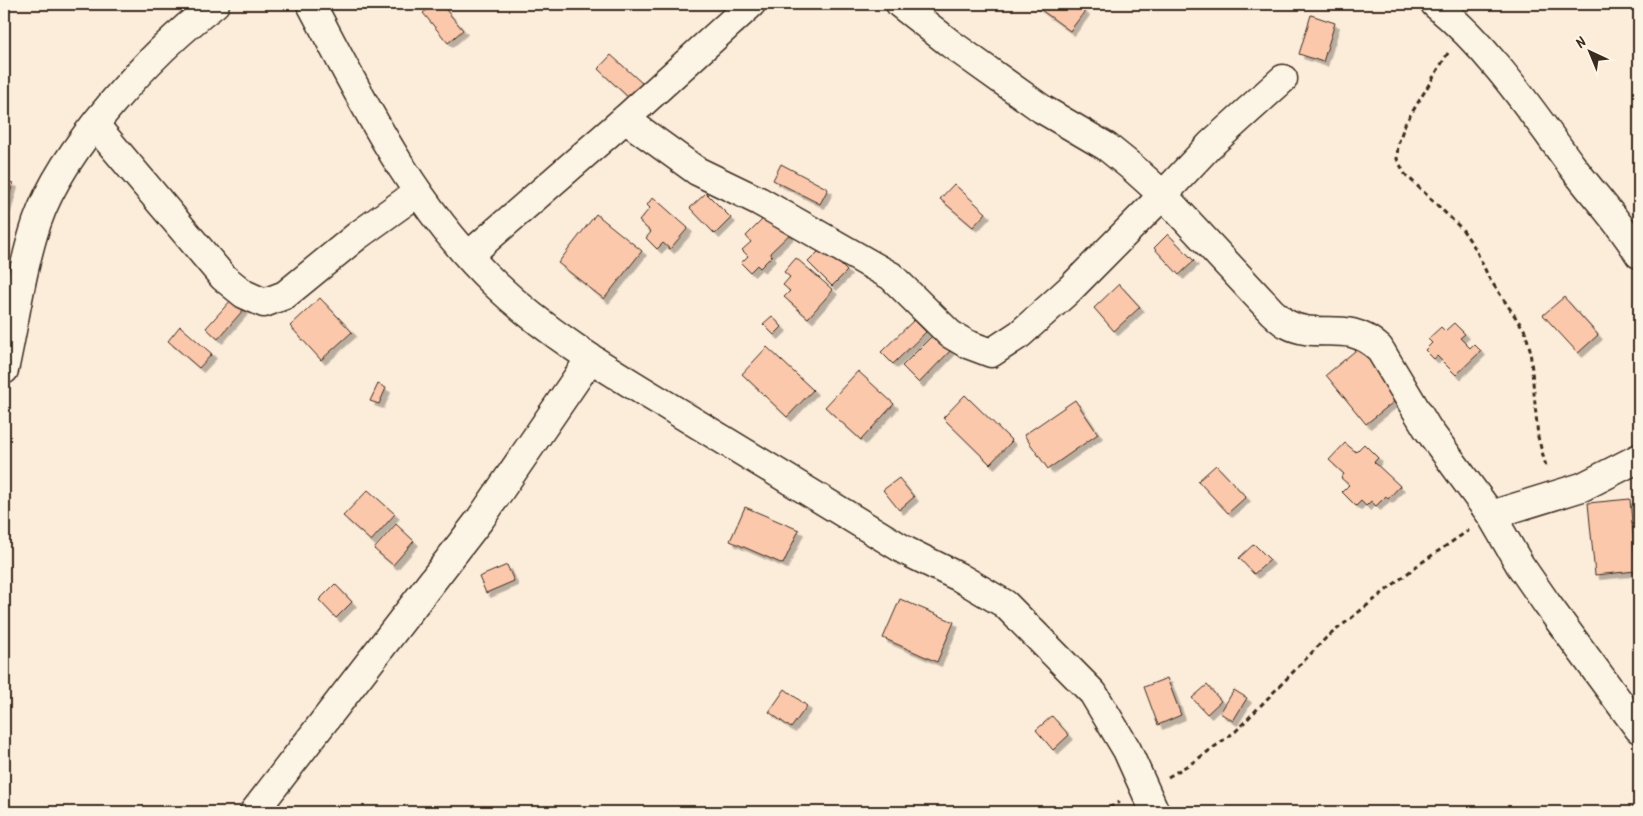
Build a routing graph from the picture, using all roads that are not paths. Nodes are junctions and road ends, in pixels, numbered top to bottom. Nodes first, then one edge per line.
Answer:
1 (215, 4) edge
2 (311, 4) edge
3 (751, 4) edge
4 (900, 4) edge
5 (1435, 4) edge
6 (1283, 79) dead end
7 (625, 119) junction
8 (95, 125) junction
9 (417, 193) junction
10 (1163, 195) junction
11 (1639, 254) edge
12 (468, 255) junction
13 (590, 359) junction
14 (4, 370) edge
15 (1639, 458) edge
16 (1492, 515) junction
17 (1639, 729) edge
18 (1150, 801) edge
19 (261, 810) edge

1 - 8 street
2 - 9 street
3 - 7 street
4 - 10 street
5 - 11 street
6 - 10 street
7 - 10 street
7 - 12 street
8 - 9 street
8 - 14 street
9 - 12 street
10 - 16 street
12 - 13 street
13 - 18 street
13 - 19 street
15 - 16 street
16 - 17 street

